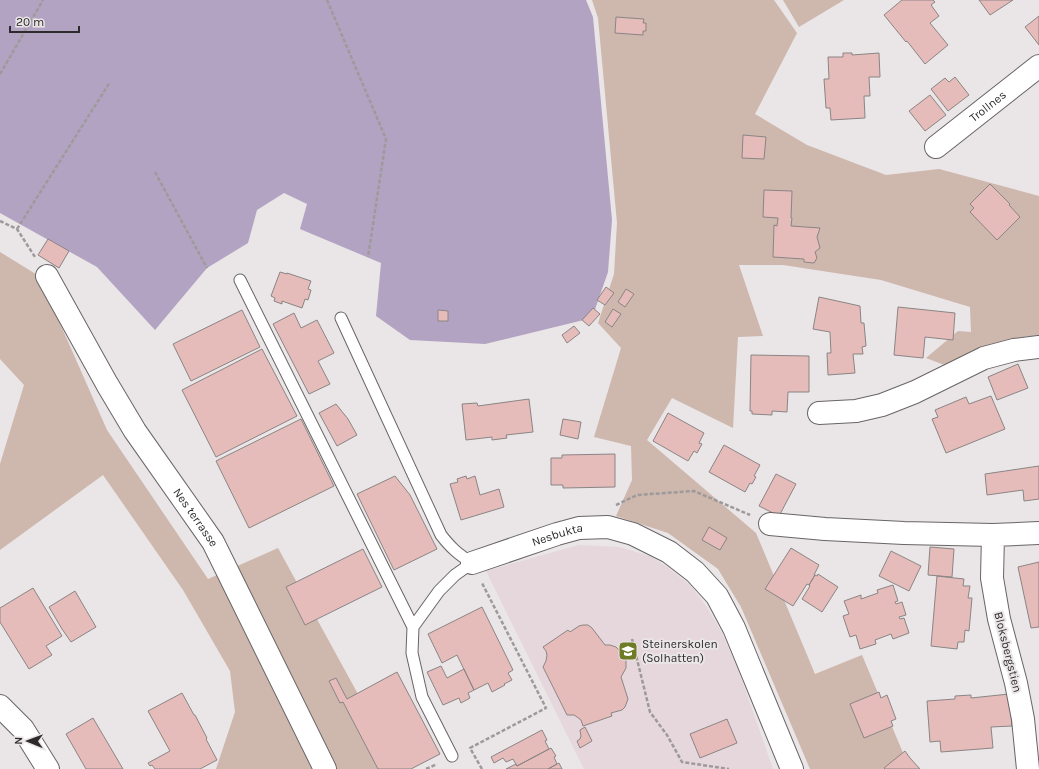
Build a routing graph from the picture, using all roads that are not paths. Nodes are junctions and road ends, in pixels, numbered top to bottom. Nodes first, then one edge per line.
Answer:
1 (1039, 66) edge
2 (936, 147) dead end
3 (47, 276) road end
4 (240, 280) dead end
5 (341, 318) dead end
6 (1039, 347) edge
7 (819, 413) dead end
8 (770, 524) road end
9 (1039, 533) edge
10 (993, 535) junction
11 (472, 563) junction
12 (413, 627) junction
13 (0, 706) edge
14 (452, 756) dead end
15 (48, 769) edge
16 (325, 769) edge
17 (792, 769) edge
18 (1028, 769) edge

1 - 2 street, Trollnes
3 - 16 street, Nes terrasse
4 - 12 lane
5 - 11 lane
6 - 7 street
8 - 10 street
9 - 10 street
10 - 18 street, Bloksbergstien
11 - 12 lane
11 - 17 street, Nesbukta
12 - 14 lane
13 - 15 street

